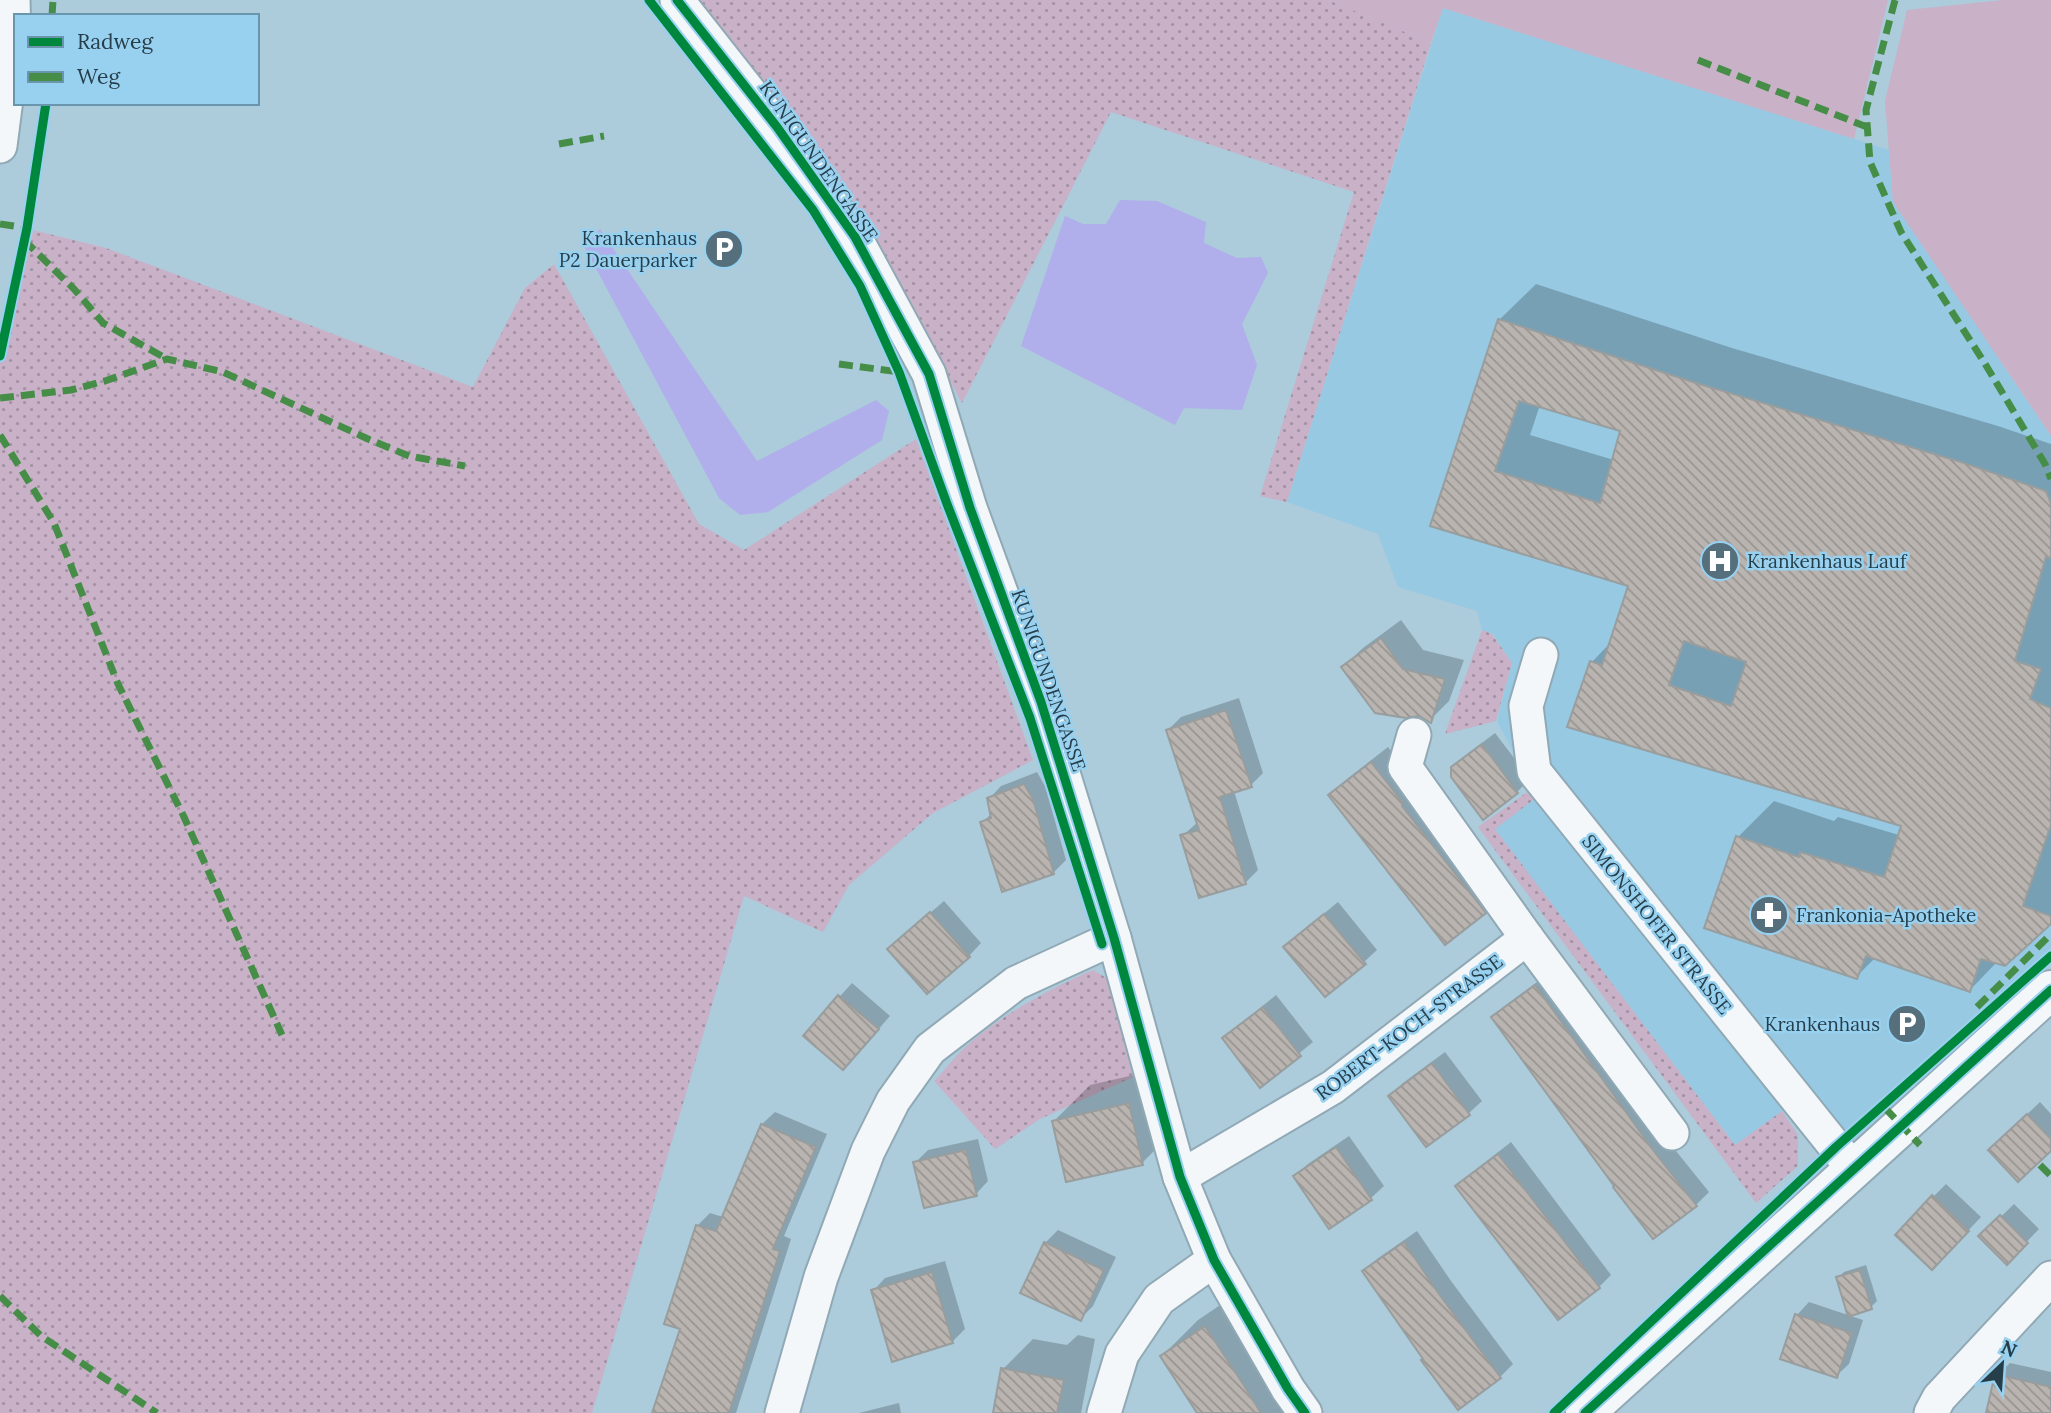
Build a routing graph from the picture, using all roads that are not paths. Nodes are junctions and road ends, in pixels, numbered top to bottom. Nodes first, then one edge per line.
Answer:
1 (13, 0) edge
2 (677, 0) edge
3 (0, 146) edge
4 (1541, 655) dead end
5 (1414, 735) dead end
6 (1114, 938) junction
7 (1527, 938) junction
8 (2051, 990) edge
9 (1672, 1133) dead end
10 (1854, 1170) junction
11 (1180, 1177) junction
12 (1214, 1260) junction
13 (2051, 1278) edge
14 (782, 1413) edge
15 (1104, 1413) edge
16 (1305, 1413) edge
17 (1585, 1413) edge
18 (1931, 1413) edge

1 - 3 street
2 - 6 street, KUNIGUNDENGASSE
4 - 10 street, SIMONSHOFER STRASSE
5 - 7 street
6 - 11 street, KUNIGUNDENGASSE
6 - 14 street
7 - 9 street
7 - 11 street, ROBERT-KOCH-STRASSE
8 - 10 street
10 - 17 street
11 - 12 street, KUNIGUNDENGASSE
12 - 15 street
12 - 16 street, KUNIGUNDENGASSE
13 - 18 street

